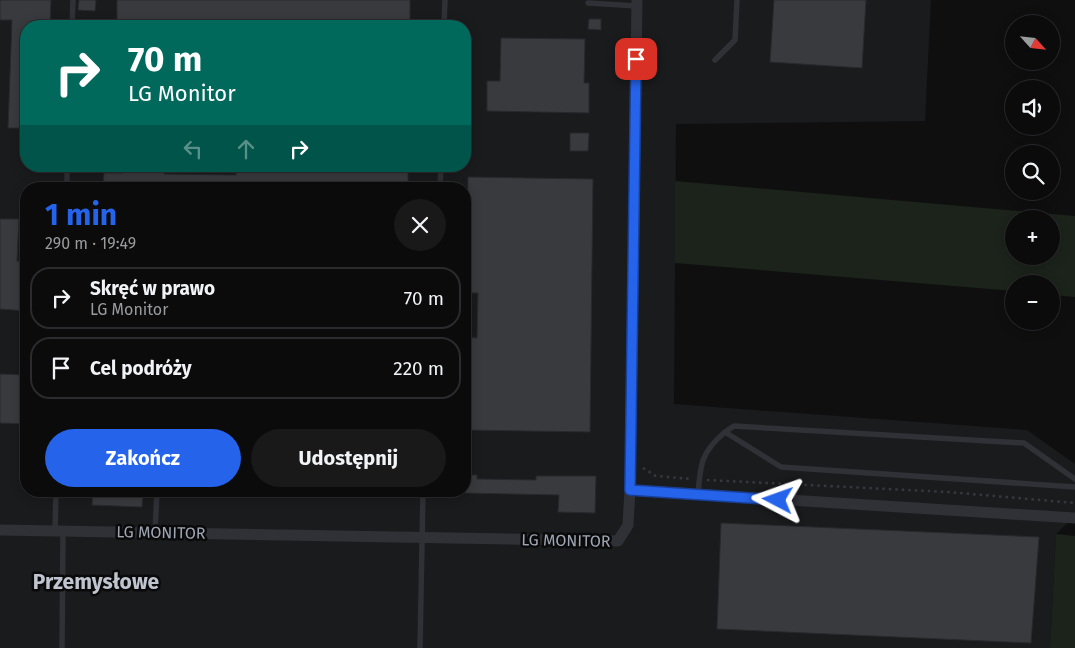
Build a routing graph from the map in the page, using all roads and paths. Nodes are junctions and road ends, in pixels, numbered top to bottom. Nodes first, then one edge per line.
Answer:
1 (73, 0) edge
2 (444, 0) edge
3 (737, 0) edge
4 (588, 3) dead end
5 (637, 3) edge
6 (72, 20) edge
7 (444, 20) edge
8 (715, 60) dead end
9 (725, 432) junction
10 (641, 463) dead end
11 (699, 479) junction
12 (1075, 479) edge
13 (1075, 487) edge
14 (630, 490) junction
15 (698, 495) junction
16 (56, 497) edge
17 (157, 497) edge
18 (423, 497) edge
19 (1075, 503) edge
20 (1075, 518) edge
21 (0, 530) edge
22 (59, 531) junction
23 (155, 532) junction
24 (422, 537) junction
25 (62, 648) edge
26 (420, 648) edge

1 - 6 lane
2 - 7 lane
3 - 8 lane
4 - 5 lane
5 - 14 street, LG MONITOR
9 - 11 lane
9 - 12 lane
9 - 13 lane
10 - 11 path
11 - 15 lane
11 - 19 path
14 - 15 street
14 - 24 street, LG MONITOR
15 - 20 street
16 - 22 lane
17 - 23 lane
18 - 24 lane
21 - 22 street, LG MONITOR
22 - 23 street, LG MONITOR
22 - 25 lane
23 - 24 street, LG MONITOR
24 - 26 lane

